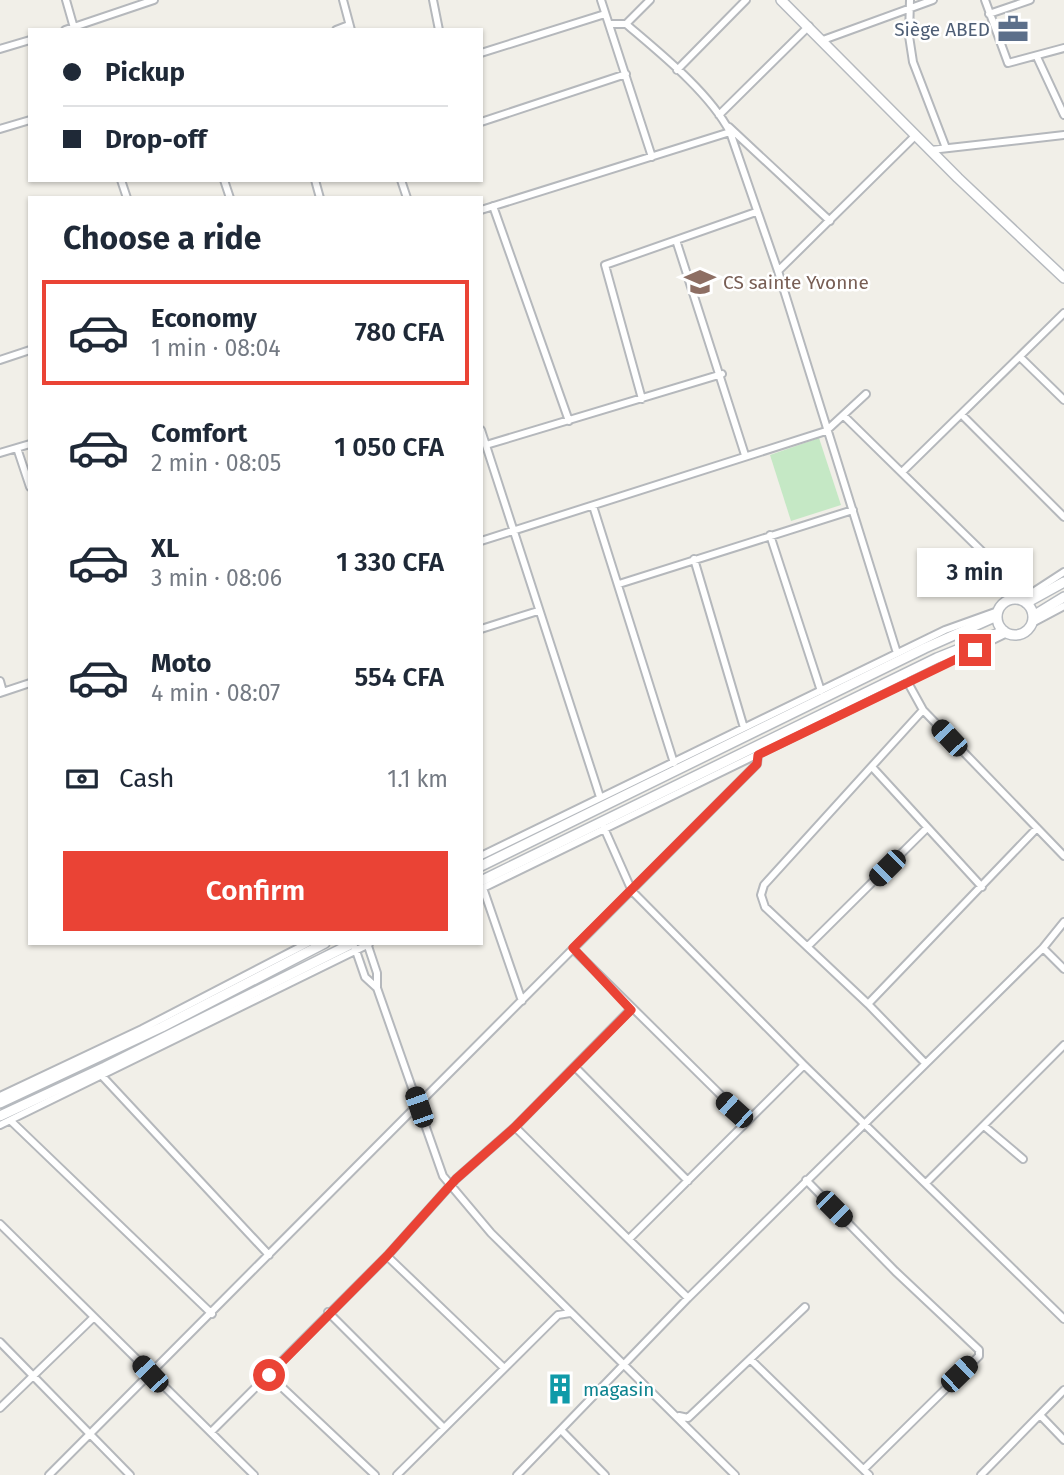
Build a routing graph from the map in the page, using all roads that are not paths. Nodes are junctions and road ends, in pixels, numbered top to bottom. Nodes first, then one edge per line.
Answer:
1 (66, 0) edge
2 (154, 0) edge
3 (343, 0) edge
4 (433, 0) edge
5 (601, 0) edge
6 (650, 0) edge
7 (746, 0) edge
8 (781, 0) edge
9 (933, 0) edge
10 (985, 0) edge
11 (1030, 0) edge
12 (910, 4) edge
13 (606, 14) junction
14 (989, 14) junction
15 (609, 24) junction
16 (626, 24) junction
17 (808, 26) junction
18 (74, 28) edge
19 (350, 28) edge
20 (439, 28) edge
21 (823, 40) junction
22 (28, 41) edge
23 (1064, 48) edge
24 (0, 50) edge
25 (483, 52) edge
26 (1037, 57) junction
27 (677, 70) junction
28 (626, 74) junction
29 (719, 115) junction
30 (1064, 115) edge
31 (28, 121) edge
32 (483, 121) edge
33 (725, 123) junction
34 (0, 129) edge
35 (730, 132) junction
36 (916, 135) junction
37 (1064, 135) edge
38 (946, 148) junction
39 (931, 150) junction
40 (652, 157) junction
41 (493, 206) junction
42 (483, 209) edge
43 (756, 212) junction
44 (830, 221) junction
45 (676, 240) junction
46 (778, 271) junction
47 (1064, 278) edge
48 (1064, 313) edge
49 (28, 352) edge
50 (1020, 357) junction
51 (0, 360) edge
52 (722, 374) junction
53 (866, 394) dead end
54 (642, 399) junction
55 (1064, 400) edge
56 (962, 415) junction
57 (844, 416) junction
58 (569, 421) junction
59 (826, 430) junction
60 (483, 436) edge
61 (28, 444) edge
62 (486, 445) junction
63 (17, 447) junction
64 (0, 453) edge
65 (745, 455) junction
66 (902, 471) junction
67 (28, 481) edge
68 (593, 506) junction
69 (853, 510) junction
70 (1064, 517) edge
71 (512, 533) junction
72 (770, 535) junction
73 (483, 540) edge
74 (694, 559) junction
75 (1064, 572) edge
76 (1064, 582) edge
77 (619, 583) junction
78 (1064, 597) edge
79 (1023, 602) junction
80 (1064, 606) edge
81 (538, 611) junction
82 (998, 614) junction
83 (1032, 619) junction
84 (483, 628) edge
85 (1005, 632) junction
86 (897, 653) junction
87 (0, 681) edge
88 (907, 681) junction
89 (28, 685) edge
90 (821, 691) junction
91 (2, 693) edge
92 (923, 710) junction
93 (744, 728) junction
94 (758, 755) junction
95 (674, 763) junction
96 (873, 768) junction
97 (600, 797) junction
98 (604, 828) junction
99 (927, 828) junction
100 (1037, 828) junction
101 (483, 855) edge
102 (1064, 856) edge
103 (483, 865) edge
104 (483, 885) edge
105 (483, 886) edge
106 (982, 887) junction
107 (483, 889) edge
108 (632, 891) junction
109 (1064, 922) edge
110 (304, 945) edge
111 (321, 945) edge
112 (369, 945) edge
113 (354, 946) edge
114 (808, 946) junction
115 (573, 948) junction
116 (1042, 948) junction
117 (1064, 969) edge
118 (377, 988) junction
119 (522, 1001) junction
120 (868, 1004) junction
121 (631, 1010) junction
122 (1064, 1045) edge
123 (925, 1063) junction
124 (804, 1065) junction
125 (576, 1068) junction
126 (103, 1077) junction
127 (0, 1096) edge
128 (0, 1103) edge
129 (419, 1107) junction
130 (0, 1115) edge
131 (11, 1121) junction
132 (747, 1121) junction
133 (866, 1124) junction
134 (0, 1125) edge
135 (984, 1126) junction
136 (515, 1127) junction
137 (1023, 1159) dead end
138 (807, 1180) junction
139 (688, 1181) junction
140 (926, 1182) junction
141 (452, 1184) junction
142 (0, 1224) edge
143 (630, 1238) junction
144 (269, 1255) junction
145 (387, 1256) junction
146 (688, 1298) junction
147 (805, 1307) dead end
148 (328, 1312) junction
149 (212, 1314) junction
150 (572, 1314) junction
151 (94, 1317) junction
152 (1064, 1319) edge
153 (0, 1342) edge
154 (750, 1359) junction
155 (625, 1366) junction
156 (503, 1367) junction
157 (150, 1374) junction
158 (32, 1375) junction
159 (269, 1375) junction
160 (1064, 1390) edge
161 (0, 1408) edge
162 (674, 1414) junction
163 (1040, 1415) junction
164 (444, 1428) junction
165 (561, 1430) junction
166 (211, 1432) junction
167 (91, 1435) junction
168 (1064, 1440) edge
169 (864, 1469) junction
170 (50, 1475) edge
171 (130, 1475) edge
172 (254, 1475) edge
173 (375, 1475) edge
174 (397, 1475) edge
175 (517, 1475) edge
176 (605, 1475) edge
177 (735, 1475) edge
178 (869, 1475) edge
179 (981, 1475) edge

1 - 18 street
2 - 18 street
3 - 19 street
4 - 20 street
5 - 13 street
6 - 16 street
7 - 27 street
8 - 17 main road
9 - 12 street
10 - 14 street
11 - 14 street
12 - 21 street
12 - 38 street
13 - 15 street
13 - 25 street
14 - 26 street
15 - 16 street
15 - 28 street
16 - 27 street
17 - 21 main road
17 - 29 street
21 - 36 main road
22 - 24 street
23 - 26 street
26 - 30 street
27 - 29 street
28 - 32 street
28 - 40 street
29 - 33 street
31 - 34 street
33 - 35 street
33 - 44 street
35 - 40 street
35 - 43 street
36 - 39 main road
36 - 44 street
37 - 38 street
38 - 39 street
39 - 47 main road
40 - 41 street
41 - 42 street
41 - 58 street
43 - 45 street
43 - 46 street
44 - 46 street
45 - 52 street
45 - 54 street
46 - 59 street
48 - 50 street
49 - 51 street
50 - 55 street
50 - 56 street
52 - 54 street
52 - 65 street
53 - 57 street
54 - 58 street
56 - 66 street
56 - 70 street
57 - 59 street
57 - 66 street
58 - 62 street
59 - 65 street
59 - 69 street
60 - 62 street
61 - 63 street
62 - 71 street
63 - 64 street
63 - 67 street
65 - 68 street
66 - 79 street
68 - 71 street
68 - 77 street
69 - 72 street
69 - 86 street
71 - 73 street
71 - 81 street
72 - 74 street
72 - 90 street
74 - 77 street
74 - 93 street
75 - 79 street
76 - 79 main road
77 - 95 street
78 - 83 main road
79 - 82 main road
79 - 83 main road
80 - 83 street
81 - 84 street
81 - 97 street
82 - 85 main road
82 - 86 street
82 - 103 main road
83 - 85 main road
85 - 88 street
85 - 104 main road
86 - 90 street
87 - 91 street
88 - 92 street
88 - 94 street
89 - 91 street
90 - 93 street
92 - 96 street
92 - 100 street
93 - 95 street
94 - 98 street
94 - 108 street
95 - 97 street
96 - 99 street
96 - 114 street
97 - 101 street
98 - 105 street
98 - 108 street
99 - 106 street
99 - 114 street
100 - 102 street
100 - 106 street
106 - 120 street
107 - 119 street
108 - 115 street
108 - 124 street
109 - 116 street
110 - 127 street
111 - 128 main road
112 - 118 street
113 - 118 street
113 - 126 street
113 - 130 main road
114 - 120 street
115 - 119 street
115 - 121 street
116 - 117 street
116 - 123 street
118 - 129 street
119 - 129 street
120 - 123 street
121 - 125 street
121 - 132 street
122 - 135 street
123 - 133 street
124 - 132 street
124 - 133 street
125 - 136 street
125 - 139 street
126 - 131 street
126 - 144 street
129 - 141 street
129 - 144 street
131 - 134 street
131 - 149 street
132 - 139 street
133 - 138 street
133 - 140 street
135 - 137 street
135 - 140 street
136 - 141 street
136 - 143 street
138 - 146 street
138 - 169 street
139 - 143 street
140 - 152 street
141 - 145 street
141 - 150 street
142 - 151 street
143 - 146 street
144 - 149 street
145 - 148 street
145 - 156 street
146 - 155 street
147 - 154 street
148 - 159 street
148 - 164 street
149 - 157 street
150 - 155 street
150 - 156 street
151 - 157 street
151 - 158 street
153 - 158 street
154 - 162 street
154 - 169 street
155 - 162 street
155 - 165 street
156 - 164 street
157 - 166 street
157 - 167 street
158 - 161 street
158 - 167 street
159 - 166 street
159 - 173 street
160 - 163 street
162 - 177 street
163 - 168 street
163 - 179 street
164 - 174 street
165 - 175 street
165 - 176 street
166 - 172 street
167 - 170 street
167 - 171 street
169 - 178 street

